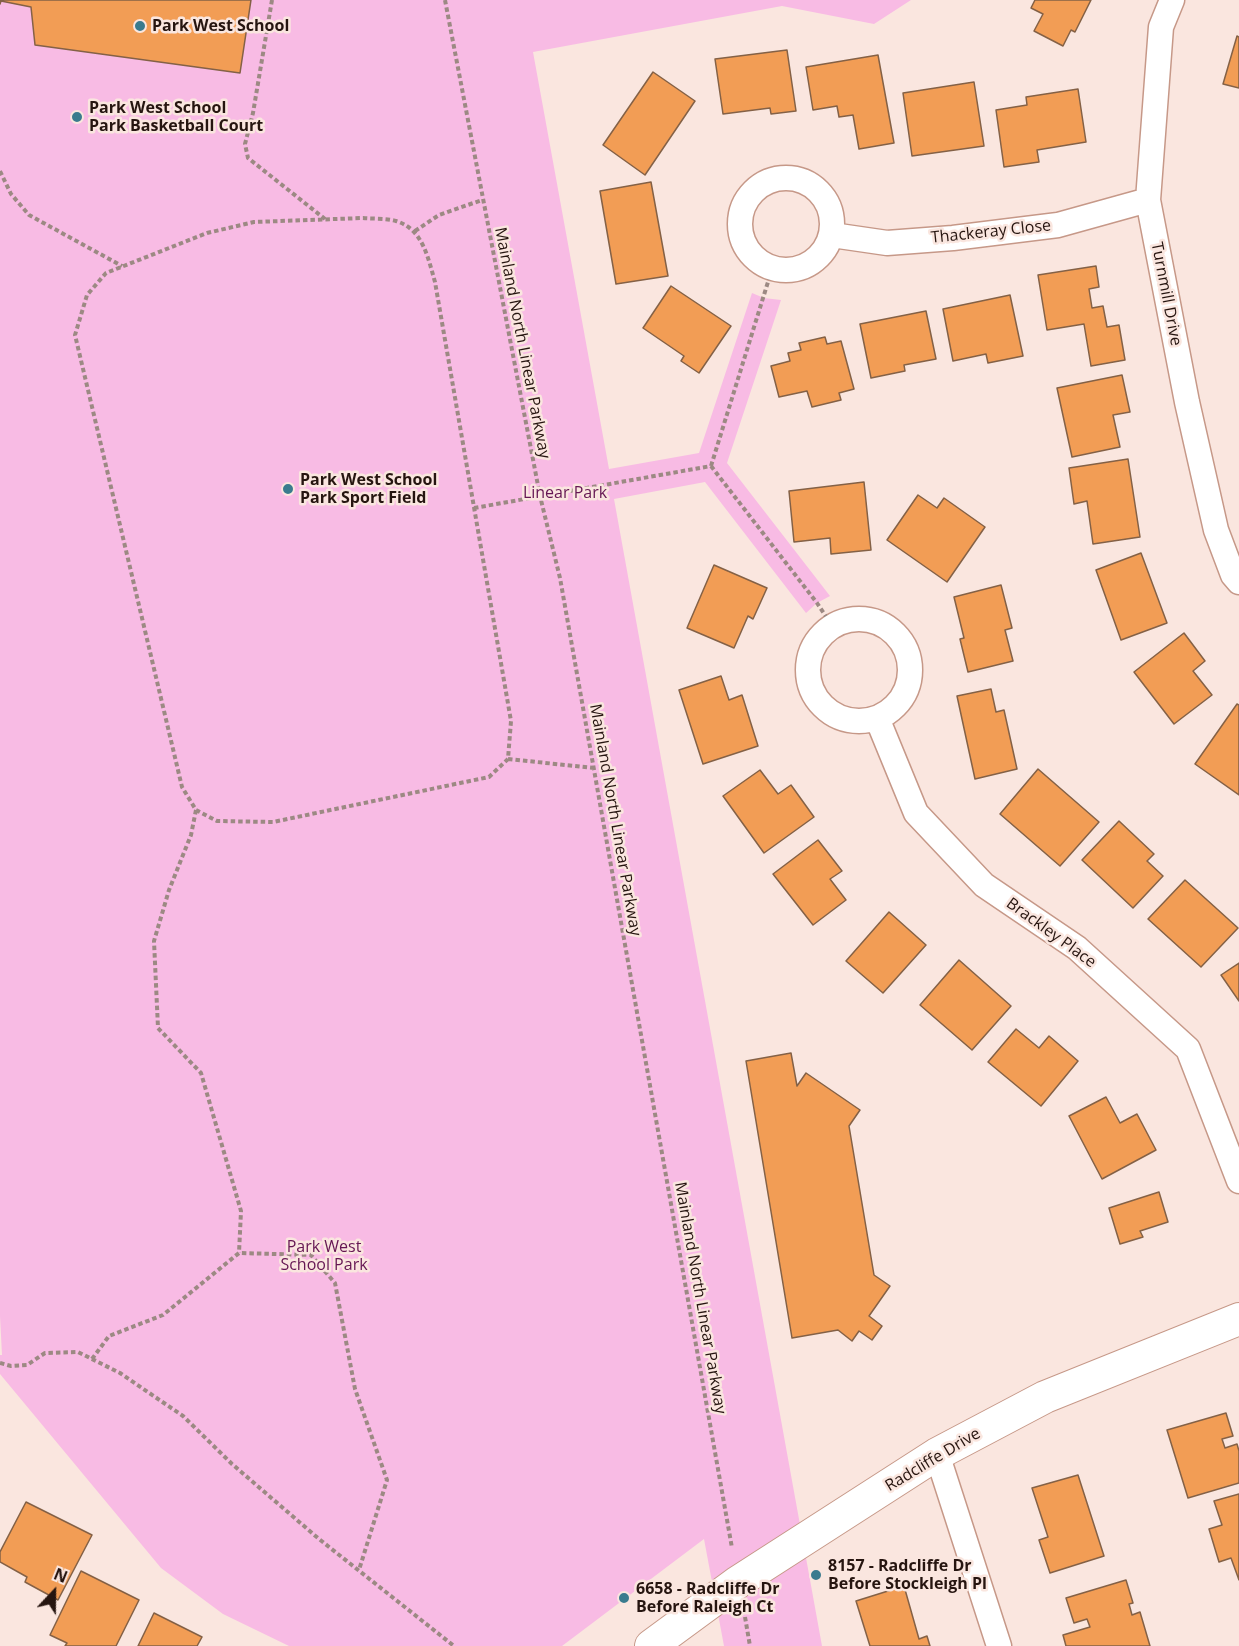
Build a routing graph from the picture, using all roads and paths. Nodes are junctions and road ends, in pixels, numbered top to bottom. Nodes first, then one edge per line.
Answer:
1 (272, 0) edge
2 (445, 0) edge
3 (1172, 0) edge
4 (0, 171) edge
5 (482, 200) junction
6 (1148, 200) junction
7 (325, 219) junction
8 (415, 231) junction
9 (832, 235) junction
10 (123, 266) junction
11 (772, 269) junction
12 (711, 466) junction
13 (540, 496) junction
14 (474, 508) junction
15 (1239, 582) edge
16 (833, 627) junction
17 (877, 718) junction
18 (508, 759) junction
19 (594, 768) junction
20 (196, 810) junction
21 (1239, 1181) edge
22 (239, 1253) junction
23 (1239, 1320) edge
24 (92, 1359) junction
25 (0, 1363) edge
26 (937, 1454) junction
27 (359, 1570) junction
28 (738, 1582) junction
29 (454, 1646) edge
30 (651, 1646) edge
31 (750, 1646) edge
32 (999, 1646) edge

1 - 7 path
2 - 5 path, Mainland North Linear Parkway
3 - 6 street, Turnmill Drive
4 - 10 path
5 - 8 path
5 - 13 path, Mainland North Linear Parkway
6 - 9 street, Thackeray Close
6 - 15 street, Turnmill Drive
7 - 8 path
7 - 10 path
8 - 14 path
9 - 11 street
9 - 11 street
10 - 20 path
11 - 12 path
12 - 13 path
12 - 16 path
13 - 14 path
13 - 19 path, Mainland North Linear Parkway
14 - 18 path
16 - 17 street
16 - 17 street
17 - 21 street, Brackley Place
18 - 19 path
18 - 20 path
19 - 28 path, Mainland North Linear Parkway
20 - 22 path
22 - 24 path
22 - 27 path
23 - 26 street, Radcliffe Drive
24 - 25 path
24 - 27 path
26 - 28 street, Radcliffe Drive
26 - 32 street
27 - 29 path
28 - 30 street, Radcliffe Drive
28 - 31 path, Mainland North Linear Parkway

